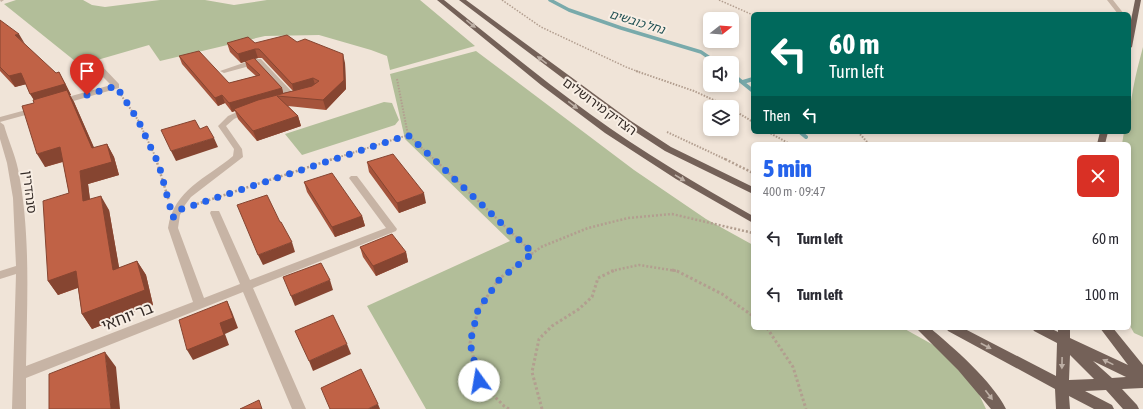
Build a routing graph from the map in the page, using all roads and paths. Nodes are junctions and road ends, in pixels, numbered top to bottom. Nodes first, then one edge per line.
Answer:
1 (440, 0) edge
2 (462, 0) edge
3 (502, 0) edge
4 (719, 0) edge
5 (1110, 0) edge
6 (1138, 0) edge
7 (1119, 12) edge
8 (751, 14) edge
9 (1131, 33) edge
10 (96, 66) dead end
11 (224, 71) dead end
12 (397, 79) dead end
13 (116, 86) junction
14 (293, 98) edge
15 (715, 100) edge
16 (259, 108) edge
17 (739, 113) edge
18 (0, 120) edge
19 (751, 121) edge
20 (0, 125) edge
21 (667, 132) dead end
22 (772, 134) edge
23 (860, 134) edge
24 (408, 135) junction
25 (786, 142) edge
26 (867, 142) edge
27 (751, 172) edge
28 (354, 178) dead end
29 (751, 190) edge
30 (215, 214) dead end
31 (174, 215) junction
32 (751, 219) edge
33 (751, 233) edge
34 (533, 253) junction
35 (21, 269) junction
36 (0, 275) edge
37 (246, 286) junction
38 (200, 304) junction
39 (751, 315) edge
40 (768, 330) edge
41 (924, 330) edge
42 (956, 330) edge
43 (1046, 330) edge
44 (1108, 330) edge
45 (1063, 334) edge
46 (19, 375) junction
47 (1143, 375) edge
48 (1143, 379) edge
49 (1143, 382) edge
50 (1110, 385) junction
51 (1062, 386) junction
52 (19, 409) edge
53 (299, 409) edge
54 (509, 409) edge
55 (542, 409) edge
56 (806, 409) edge
57 (999, 409) edge
58 (1063, 409) edge
59 (1107, 409) edge
60 (1132, 409) edge

1 -> 32 main road, הצדיק מירושלים
29 -> 2 main road, הצדיק מירושלים
3 - 15 path
4 - 8 path
5 - 7 street
6 - 9 main road
10 - 13 street
11 - 14 street
12 - 24 path
13 - 18 street
13 - 31 path
16 - 31 street
17 - 19 path
20 - 35 street, סנהדרין
21 - 27 path
22 - 25 path
23 - 26 path
24 - 31 path
24 - 34 path
28 - 37 street, בר יוחאי
30 - 37 street
31 - 38 street
33 - 34 path
34 - 54 path
35 - 36 street
35 - 46 street, סנהדרין
37 - 38 street, בר יוחאי
37 - 53 street
38 - 46 street, בר יוחאי
39 - 55 path
40 - 56 path
41 -> 57 main road
42 -> 51 main road
43 - 45 main road
44 - 47 main road
48 -> 45 main road
45 - 50 main road
45 -> 51 main road
46 - 52 street, סנהדרין
49 - 50 main road
50 - 51 main road
50 - 60 main road
51 - 58 main road
51 - 59 main road

